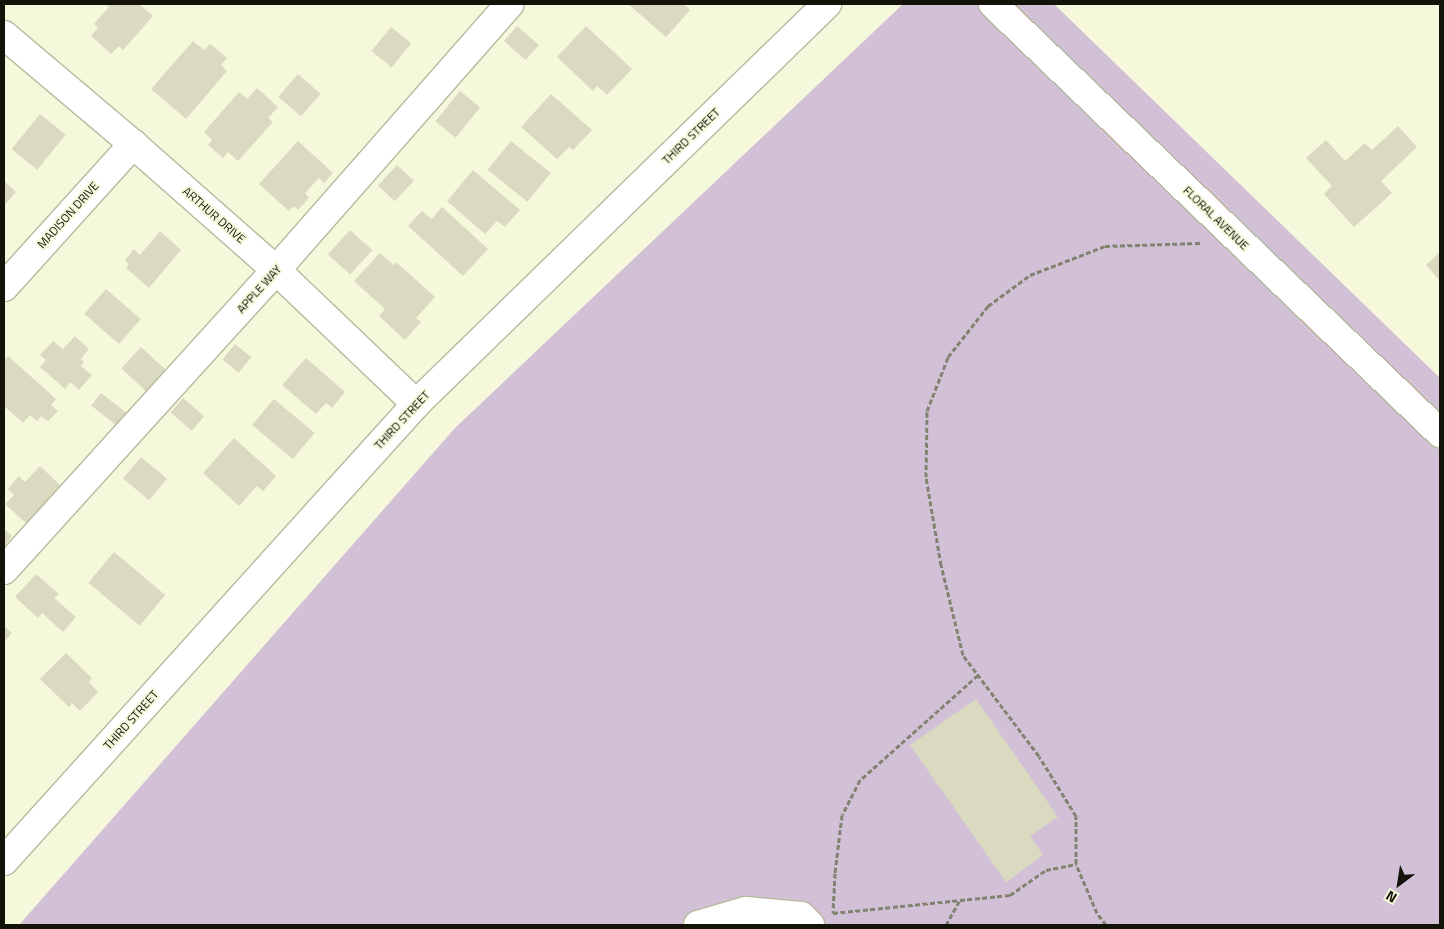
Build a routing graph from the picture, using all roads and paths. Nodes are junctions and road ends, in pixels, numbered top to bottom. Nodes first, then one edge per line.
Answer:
1 (510, 4) edge
2 (827, 4) edge
3 (992, 4) edge
4 (4, 35) edge
5 (133, 144) junction
6 (1241, 242) junction
7 (276, 270) junction
8 (4, 286) edge
9 (416, 404) junction
10 (1440, 433) edge
11 (4, 570) edge
12 (978, 675) junction
13 (4, 861) edge
14 (1076, 864) junction
15 (960, 900) junction
16 (698, 925) edge
17 (810, 925) edge
18 (946, 925) edge
19 (1106, 925) edge

1 - 7 street, APPLE WAY
2 - 9 street, THIRD STREET
3 - 6 street, FLORAL AVENUE
4 - 5 street, ARTHUR DRIVE
5 - 7 street, ARTHUR DRIVE
5 - 8 street, MADISON DRIVE
6 - 10 street, FLORAL AVENUE
6 - 12 path
7 - 9 street, ARTHUR DRIVE
7 - 11 street, APPLE WAY
9 - 13 street, THIRD STREET
12 - 14 path
12 - 15 path
14 - 15 path
14 - 19 path
15 - 18 path
16 - 17 street

